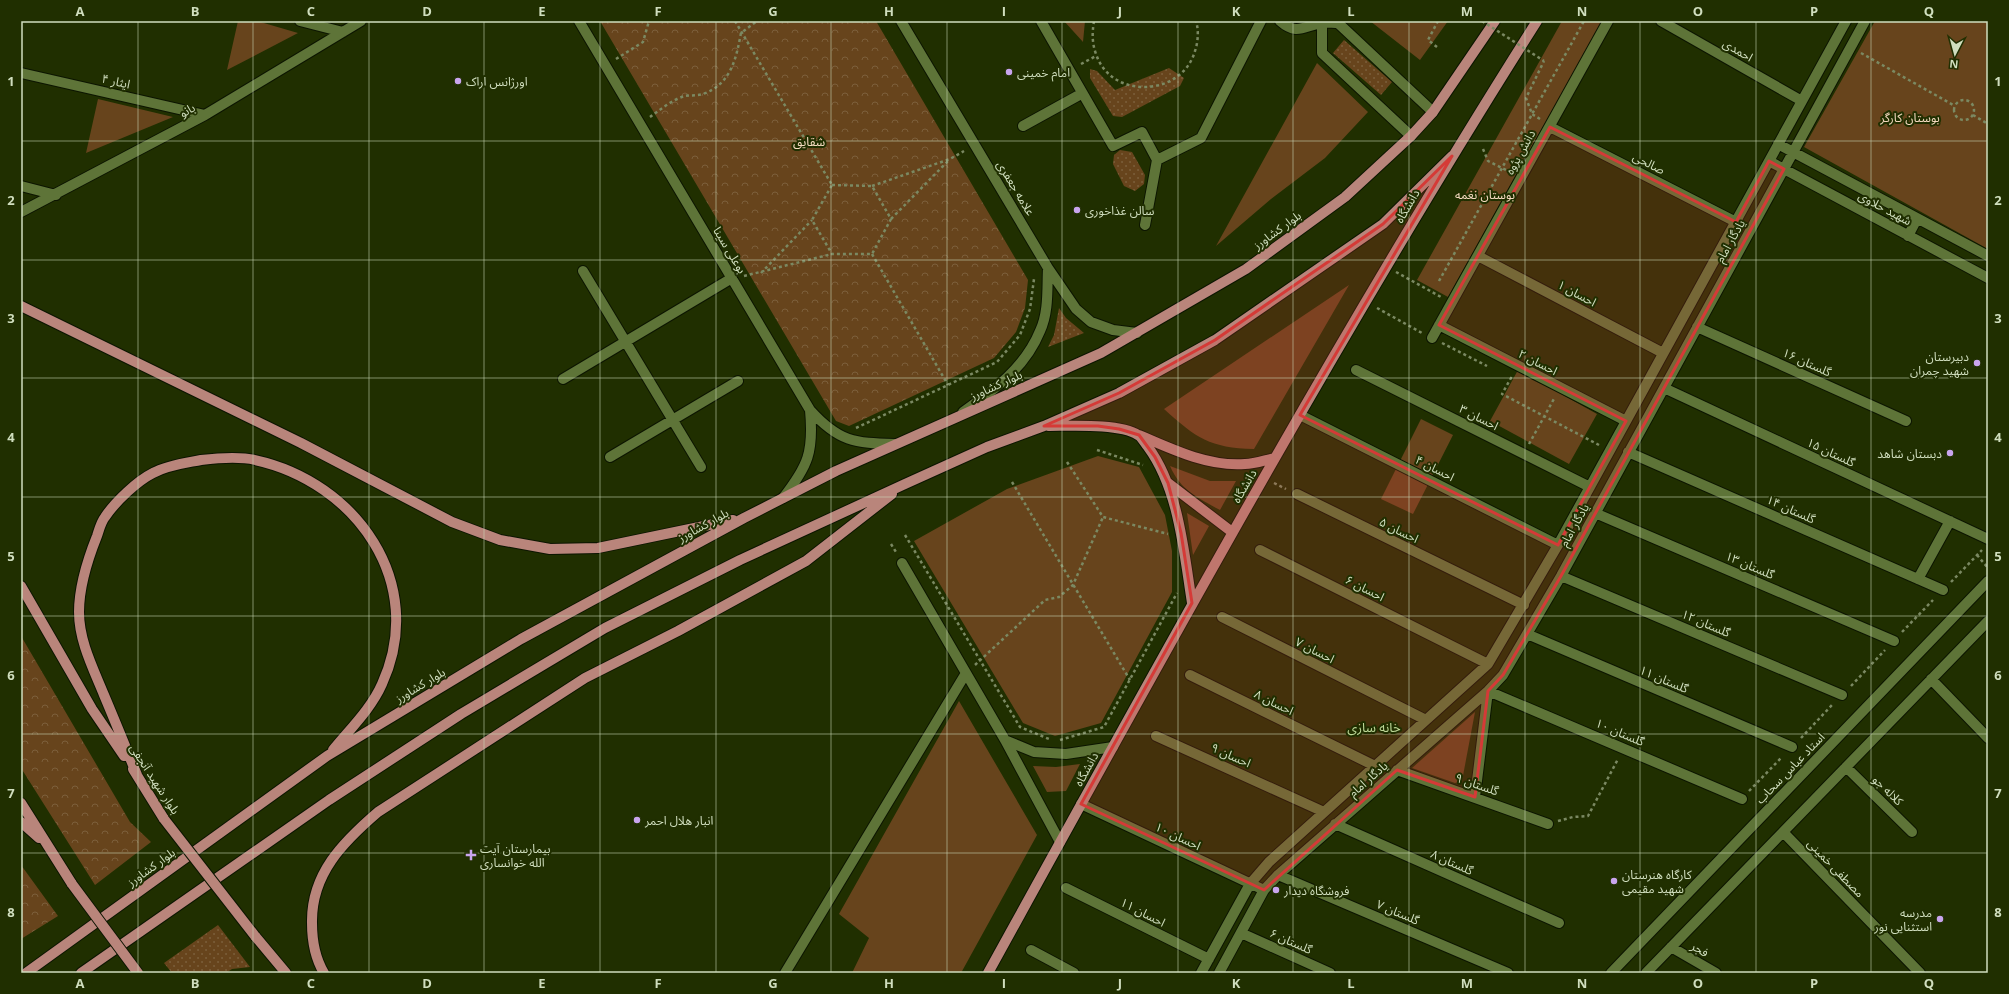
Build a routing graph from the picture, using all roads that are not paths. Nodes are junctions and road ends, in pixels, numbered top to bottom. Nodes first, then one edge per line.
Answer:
1 (300, 21) edge
2 (360, 21) edge
3 (579, 21) edge
4 (901, 21) edge
5 (1041, 21) edge
6 (1261, 21) edge
7 (1280, 21) edge
8 (1495, 21) edge
9 (1537, 21) edge
10 (1608, 21) edge
11 (1661, 21) edge
12 (1846, 21) edge
13 (1866, 21) edge
14 (1321, 22) edge
15 (343, 32) junction
16 (21, 73) edge
17 (1081, 94) junction
18 (1802, 101) junction
19 (1433, 112) junction
20 (205, 115) junction
21 (1023, 126) dead end
22 (1550, 127) junction
23 (1411, 136) junction
24 (1778, 144) junction
25 (1793, 152) junction
26 (1452, 156) junction
27 (1157, 160) junction
28 (1769, 161) junction
29 (1784, 170) junction
30 (21, 186) edge
31 (56, 195) junction
32 (21, 212) edge
33 (1917, 218) junction
34 (1736, 222) junction
35 (1145, 225) dead end
36 (1908, 236) junction
37 (1478, 256) junction
38 (1988, 256) edge
39 (1048, 268) junction
40 (584, 271) dead end
41 (732, 278) junction
42 (1988, 278) edge
43 (21, 306) edge
44 (1439, 326) junction
45 (1697, 327) junction
46 (1137, 333) junction
47 (1432, 338) road end
48 (626, 342) junction
49 (1663, 353) junction
50 (1356, 370) dead end
51 (563, 379) dead end
52 (738, 381) dead end
53 (1664, 388) junction
54 (810, 410) junction
55 (1300, 415) junction
56 (957, 417) junction
57 (673, 420) junction
58 (1626, 421) junction
59 (1906, 421) dead end
60 (1044, 426) junction
61 (1138, 435) junction
62 (895, 444) junction
63 (1628, 452) junction
64 (610, 457) dead end
65 (1275, 458) junction
66 (701, 467) dead end
67 (1168, 483) junction
68 (905, 484) junction
69 (1590, 487) junction
70 (1297, 494) road end
71 (783, 498) junction
72 (1595, 513) junction
73 (744, 518) junction
74 (1950, 522) junction
75 (1232, 532) junction
76 (1988, 539) edge
77 (1558, 545) junction
78 (1260, 550) dead end
79 (902, 563) dead end
80 (1561, 576) junction
81 (1918, 579) junction
82 (1988, 581) edge
83 (21, 586) edge
84 (1943, 590) road end
85 (1192, 603) junction
86 (1524, 605) junction
87 (1222, 617) dead end
88 (1988, 621) edge
89 (1527, 634) junction
90 (1894, 641) road end
91 (1488, 664) junction
92 (966, 673) junction
93 (1190, 675) dead end
94 (1931, 679) junction
95 (1488, 691) junction
96 (1842, 695) road end
97 (1426, 720) junction
98 (1156, 736) dead end
99 (1988, 738) edge
100 (1005, 740) junction
101 (1113, 747) junction
102 (1792, 747) road end
103 (327, 756) junction
104 (1375, 766) junction
105 (1846, 767) junction
106 (1397, 770) junction
107 (137, 775) junction
108 (1475, 797) junction
109 (1742, 799) road end
110 (21, 803) edge
111 (1081, 804) junction
112 (1324, 812) junction
113 (21, 822) edge
114 (1335, 824) junction
115 (1548, 824) road end
116 (1784, 832) junction
117 (1912, 832) dead end
118 (1060, 842) junction
119 (47, 845) junction
120 (1278, 875) junction
121 (1250, 884) junction
122 (1066, 888) dead end
123 (1264, 890) junction
124 (1559, 922) dead end
125 (1241, 933) junction
126 (1671, 948) junction
127 (1031, 950) dead end
128 (1209, 959) junction
129 (26, 973) edge
130 (81, 973) edge
131 (138, 973) edge
132 (286, 973) edge
133 (324, 973) edge
134 (785, 973) edge
135 (988, 973) edge
136 (1074, 973) edge
137 (1201, 973) edge
138 (1219, 973) edge
139 (1330, 973) edge
140 (1508, 973) edge
141 (1611, 973) edge
142 (1646, 973) edge
143 (1716, 973) edge
144 (1920, 973) edge

1 - 15 street
2 - 15 street, بانو
3 - 41 street, بوعلی سینا
4 - 39 street, علامه جعفری
5 - 17 street
6 - 27 street
7 - 14 street
8 - 19 main road
9 - 26 main road, دانشگاه
10 - 22 street, دانش پژوه
11 - 18 street, احمدی
12 - 18 street, یادگار امام
13 - 25 street, یادگار امام
14 - 19 street
14 - 23 street
15 - 20 street, بانو
16 - 20 street, ایثار ۴
17 - 21 street
17 - 27 street
18 - 24 street, یادگار امام
19 - 23 main road
20 - 31 street, بانو
22 - 34 street, صالحی
22 - 37 street, دانش پژوه
23 - 46 main road, بلوار کشاورز
24 - 25 street, شهید حلاوی
24 - 28 street, یادگار امام
25 - 29 street, یادگار امام
25 - 33 street, شهید حلاوی
26 - 55 main road, دانشگاه
26 - 60 main road
27 - 35 street
28 - 29 street, شهید حلاوی
28 - 34 street, یادگار امام
29 - 36 street, شهید حلاوی
29 - 45 street, یادگار امام
30 - 31 street
31 - 32 street, بانو
33 - 36 street
33 - 38 street, شهید حلاوی
34 - 49 street, یادگار امام
36 - 42 street, شهید حلاوی
37 - 44 street, دانش پژوه
37 - 49 street, احسان ۱
39 - 46 street, علامه جعفری
39 - 56 street
40 - 48 street
41 - 48 street
41 - 54 street, بوعلی سینا
43 - 73 main road
44 - 47 street, دانش پژوه
44 - 58 street, احسان ۲
45 - 53 street, یادگار امام
45 - 59 street, گلستان ۱۶
46 - 56 main road, بلوار کشاورز
48 - 51 street
48 - 57 street
49 - 58 street, یادگار امام
50 - 69 street, احسان ۳
52 - 57 street
53 - 63 street, یادگار امام
53 - 74 street, گلستان ۱۵
54 - 62 street, بوعلی سینا
54 - 71 street
55 - 65 main road, دانشگاه
55 - 77 street, احسان ۴
56 - 62 main road, بلوار کشاورز
57 - 64 street
57 - 66 street
58 - 69 street, یادگار امام
60 - 61 main road
60 - 68 main road
61 - 65 main road
61 - 67 main road
62 - 71 main road, بلوار کشاورز
63 - 72 street, یادگار امام
63 - 81 street, گلستان ۱۴
65 - 75 main road, دانشگاه
67 - 75 main road
67 - 85 main road
68 - 130 main road
68 - 133 main road
69 - 77 street, یادگار امام
70 - 86 street, احسان ۵
71 - 73 main road, بلوار کشاورز
72 - 80 street, یادگار امام
72 - 90 street, گلستان ۱۳
73 - 103 main road, بلوار کشاورز
74 - 76 street, گلستان ۱۵
74 - 81 street
75 - 85 main road, دانشگاه
77 - 86 street, یادگار امام
78 - 91 street, احسان ۶
79 - 92 street
80 - 89 street, یادگار امام
80 - 96 street, گلستان ۱۲
81 - 84 street, گلستان ۱۴
82 - 141 street, استاد عباس سحاب
83 - 107 main road, بلوار شهید آنجفی
85 - 101 main road, دانشگاه
86 - 91 street, یادگار امام
87 - 97 street, احسان ۷
88 - 94 street
89 - 95 street, یادگار امام
89 - 102 street, گلستان ۱۱
91 - 97 street, یادگار امام
92 - 100 street
92 - 134 street
93 - 104 street, احسان ۸
94 - 99 street
94 - 105 street
95 - 106 street, یادگار امام
95 - 108 street
95 - 109 street, گلستان ۱۰
97 - 104 street, یادگار امام
98 - 112 street, احسان ۹
100 - 101 street
100 - 118 street
101 - 111 main road, دانشگاه
103 - 107 main road
103 - 129 main road, بلوار کشاورز
104 - 112 street, یادگار امام
105 - 116 street
105 - 117 street, کلاله جو
106 - 108 street, گلستان ۹
106 - 114 street, یادگار امام
107 - 132 main road, بلوار شهید آنجفی, bridge
108 - 115 street, گلستان ۹
110 - 119 main road
111 - 118 main road, دانشگاه
111 - 121 street, احسان ۱۰
112 - 121 street, یادگار امام
113 - 119 main road
114 - 120 street, یادگار امام
114 - 124 street, گلستان ۸
116 - 126 street
116 - 144 street, مصطفی خمینی
118 - 135 main road, دانشگاه
119 - 131 main road, bridge
120 - 123 street, یادگار امام
120 - 140 street, گلستان ۷
121 - 123 street, احسان ۱۰
121 - 128 street, یادگار امام
122 - 128 street, احسان ۱۱
123 - 125 street, یادگار امام
125 - 138 street, یادگار امام
125 - 139 street, گلستان ۶
126 - 142 street
126 - 143 street, فجر
127 - 136 street
128 - 137 street, یادگار امام

